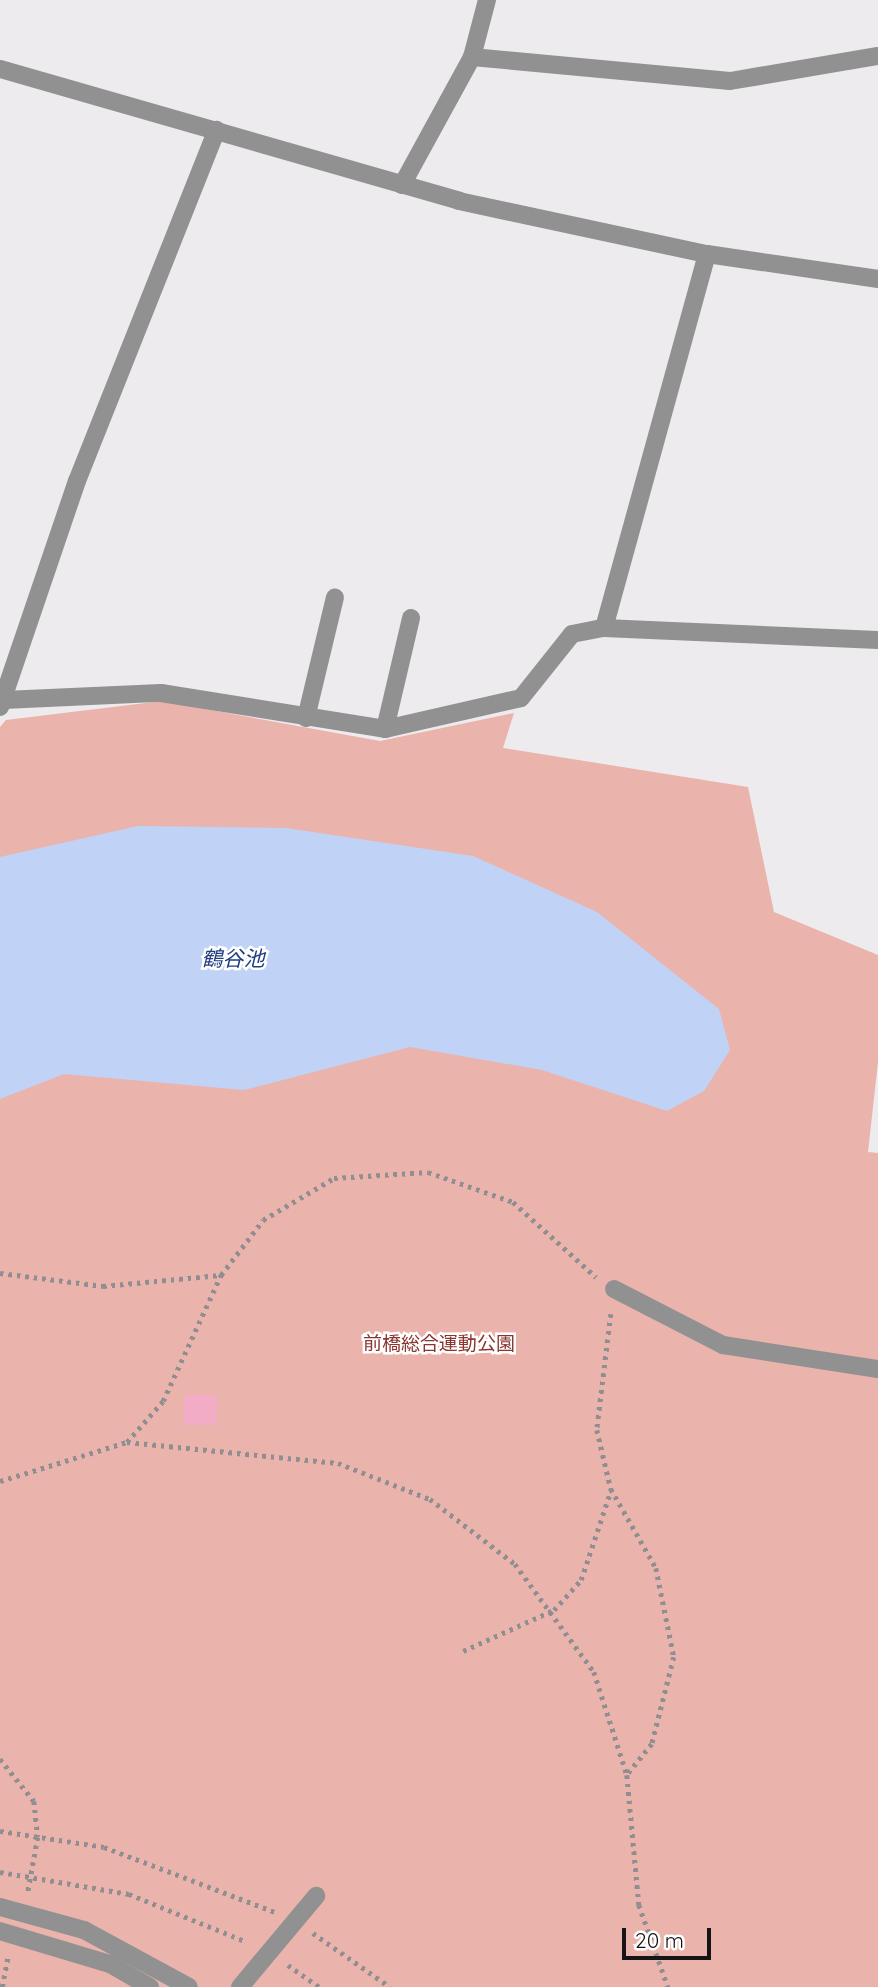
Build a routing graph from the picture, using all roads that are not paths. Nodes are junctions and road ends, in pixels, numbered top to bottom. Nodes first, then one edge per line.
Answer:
1 (487, 0) edge
2 (878, 56) edge
3 (472, 57) junction
4 (0, 69) edge
5 (217, 130) junction
6 (402, 185) junction
7 (707, 254) junction
8 (878, 279) edge
9 (335, 597) dead end
10 (411, 618) dead end
11 (604, 628) junction
12 (878, 640) edge
13 (2, 703) edge
14 (306, 718) junction
15 (385, 729) junction
16 (614, 1289) road end
17 (878, 1369) edge
18 (316, 1896) dead end
19 (0, 1907) edge
20 (0, 1931) edge
21 (150, 1987) edge
22 (189, 1987) edge
23 (240, 1987) edge

1 - 3 street
2 - 3 street
3 - 6 street
4 - 5 street
5 - 6 street
5 - 13 street
6 - 7 street
7 - 8 street
7 - 11 street
9 - 14 street
10 - 15 street
11 - 12 street
11 - 15 street
13 - 14 street
14 - 15 street
16 - 17 street
18 - 23 street
19 - 22 street
20 - 21 street

